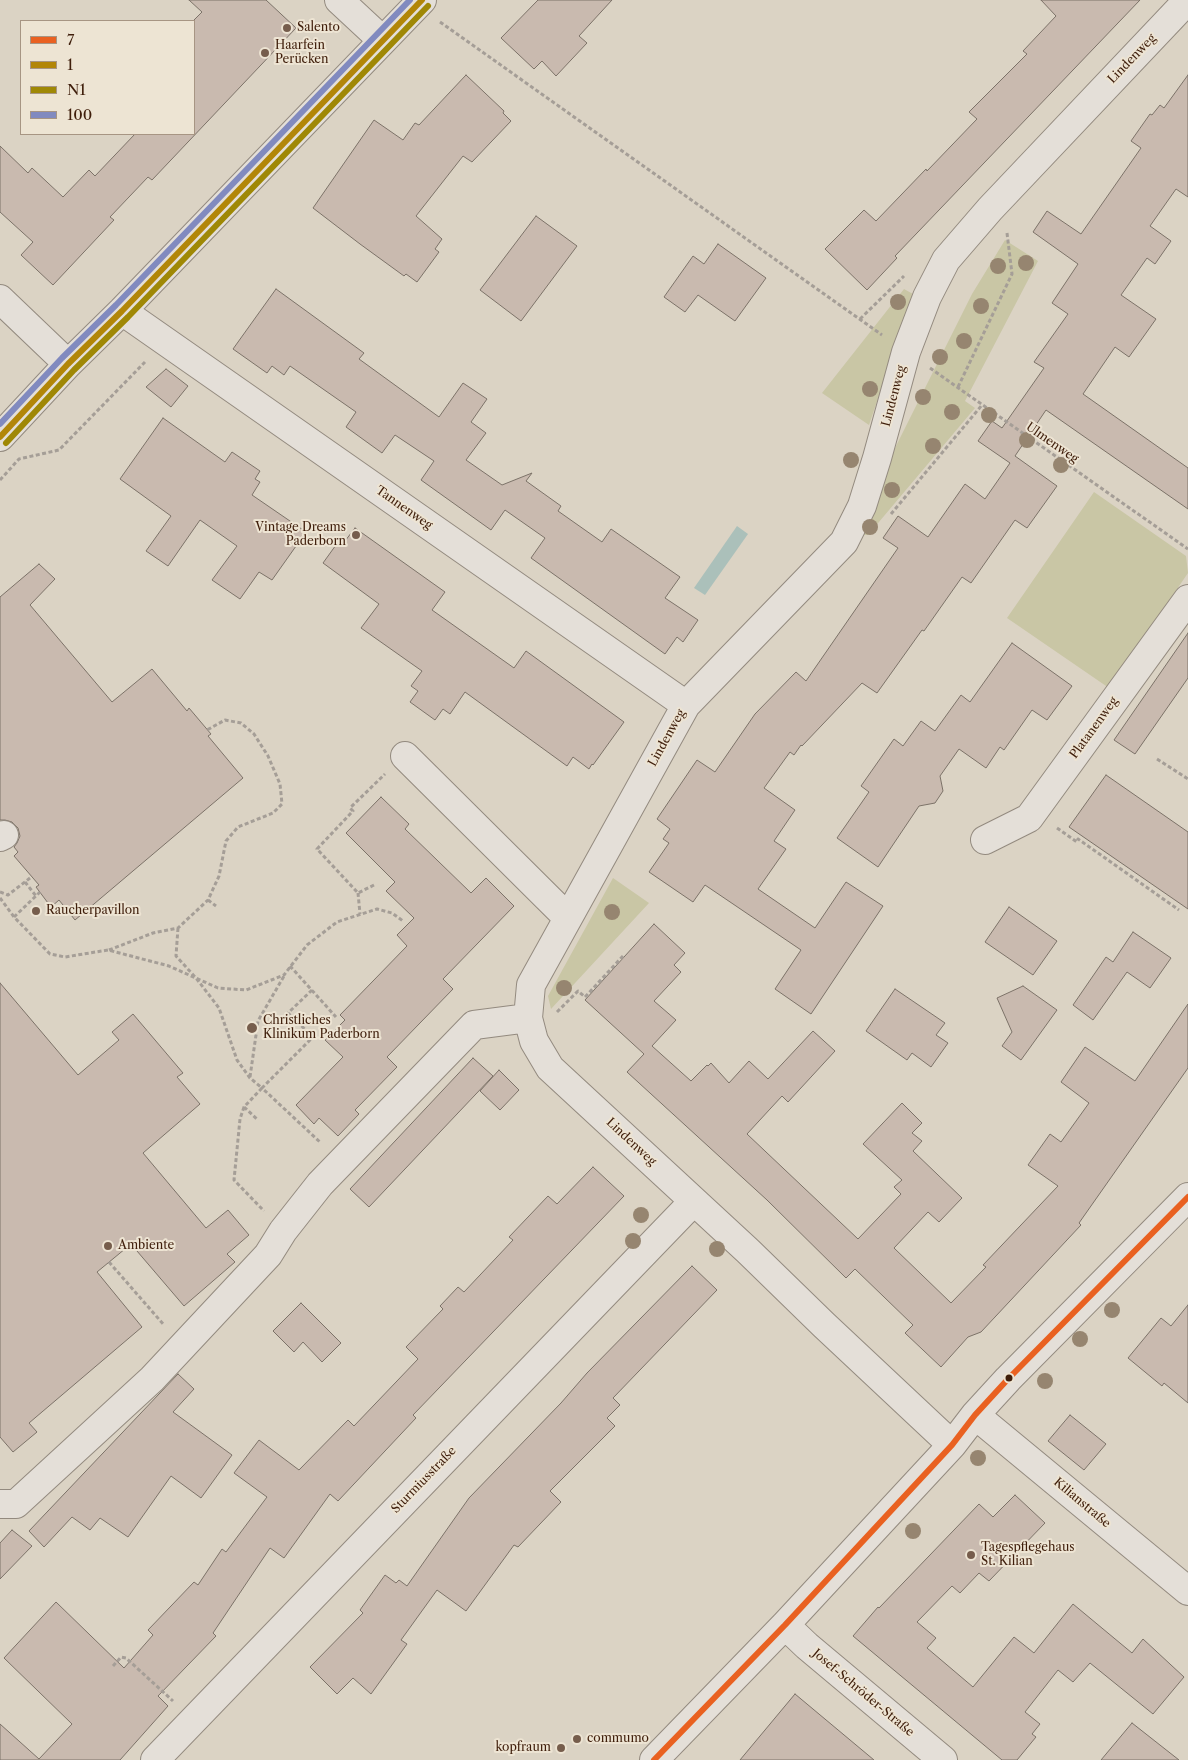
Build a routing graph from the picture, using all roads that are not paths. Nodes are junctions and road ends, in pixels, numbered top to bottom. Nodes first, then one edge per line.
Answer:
1 (339, 0) edge
2 (422, 0) edge
3 (1188, 0) edge
4 (382, 40) junction
5 (0, 299) edge
6 (122, 311) junction
7 (68, 364) junction
8 (0, 437) edge
9 (1188, 599) edge
10 (686, 705) junction
11 (405, 756) road end
12 (985, 840) dead end
13 (568, 918) junction
14 (528, 1018) junction
15 (1188, 1197) edge
16 (694, 1201) junction
17 (975, 1415) junction
18 (952, 1445) junction
19 (0, 1504) edge
20 (1188, 1591) edge
21 (785, 1625) junction
22 (155, 1760) edge
23 (654, 1760) edge
24 (943, 1760) edge

1 - 4 street
2 - 4 street
3 - 10 street, Lindenweg
4 - 6 street
5 - 7 street
6 - 7 street
6 - 10 street, Tannenweg
7 - 8 street
9 - 12 street, Platanenweg
10 - 13 street, Lindenweg
11 - 13 street
13 - 14 street, Lindenweg
14 - 16 street, Lindenweg
14 - 19 street
15 - 17 street
16 - 18 street, Lindenweg
16 - 22 street, Sturmiusstraße
17 - 18 street
17 - 20 street, Kilianstraße
18 - 21 street
21 - 23 street
21 - 24 street, Josef-Schröder-Straße

